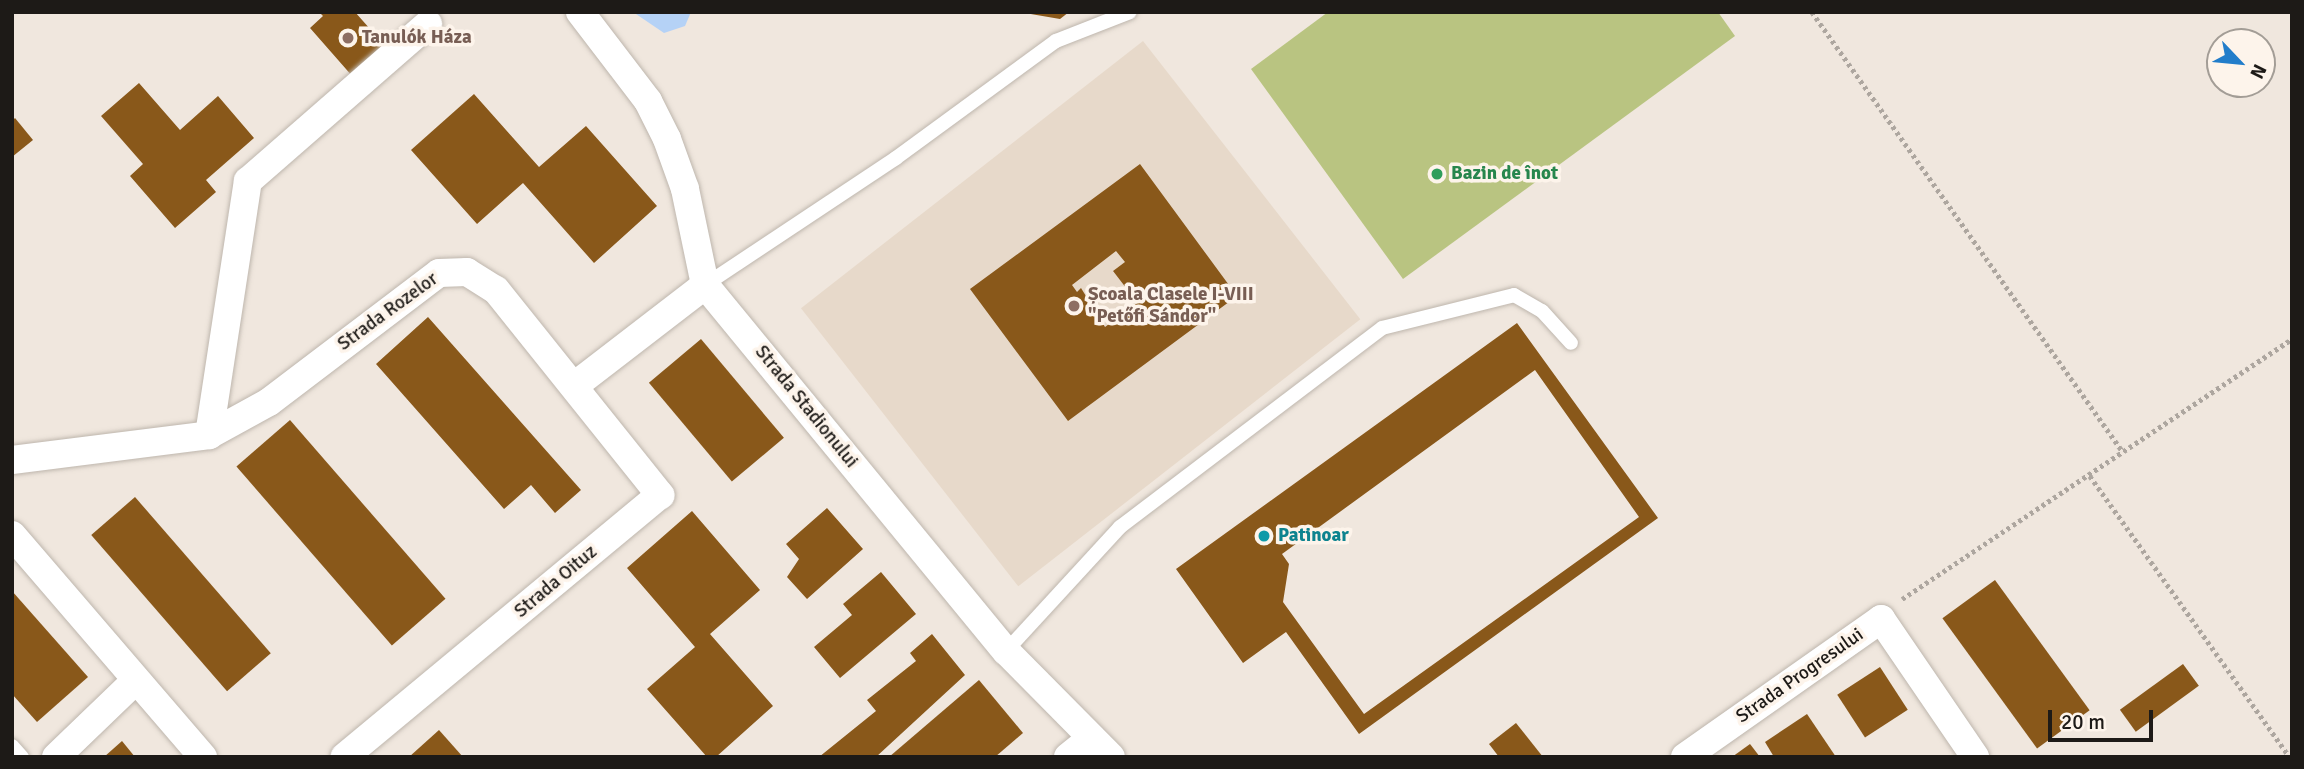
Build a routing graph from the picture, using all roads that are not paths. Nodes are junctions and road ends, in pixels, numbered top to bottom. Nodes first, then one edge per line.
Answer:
1 (580, 12) edge
2 (1130, 12) edge
3 (428, 24) dead end
4 (705, 285) junction
5 (1571, 343) dead end
6 (574, 386) junction
7 (209, 435) junction
8 (12, 460) edge
9 (12, 535) edge
10 (1006, 650) junction
11 (135, 681) junction
12 (12, 746) edge
13 (1078, 748) edge
14 (22, 757) edge
15 (56, 757) edge
16 (203, 757) edge
17 (345, 757) edge
18 (1111, 757) edge
19 (1685, 757) edge
20 (1975, 757) edge

1 - 4 street, Strada Stadionului
2 - 4 lane
3 - 7 street
4 - 6 street
4 - 10 street, Strada Stadionului
5 - 10 lane
6 - 7 street, Strada Rozelor
6 - 17 street, Strada Oituz
7 - 8 street, Strada Rozelor
9 - 11 street
10 - 13 street, Strada Stadionului
11 - 15 street
11 - 16 street
12 - 14 lane
13 - 18 street, Strada Stadionului
19 - 20 street, Strada Progresului

